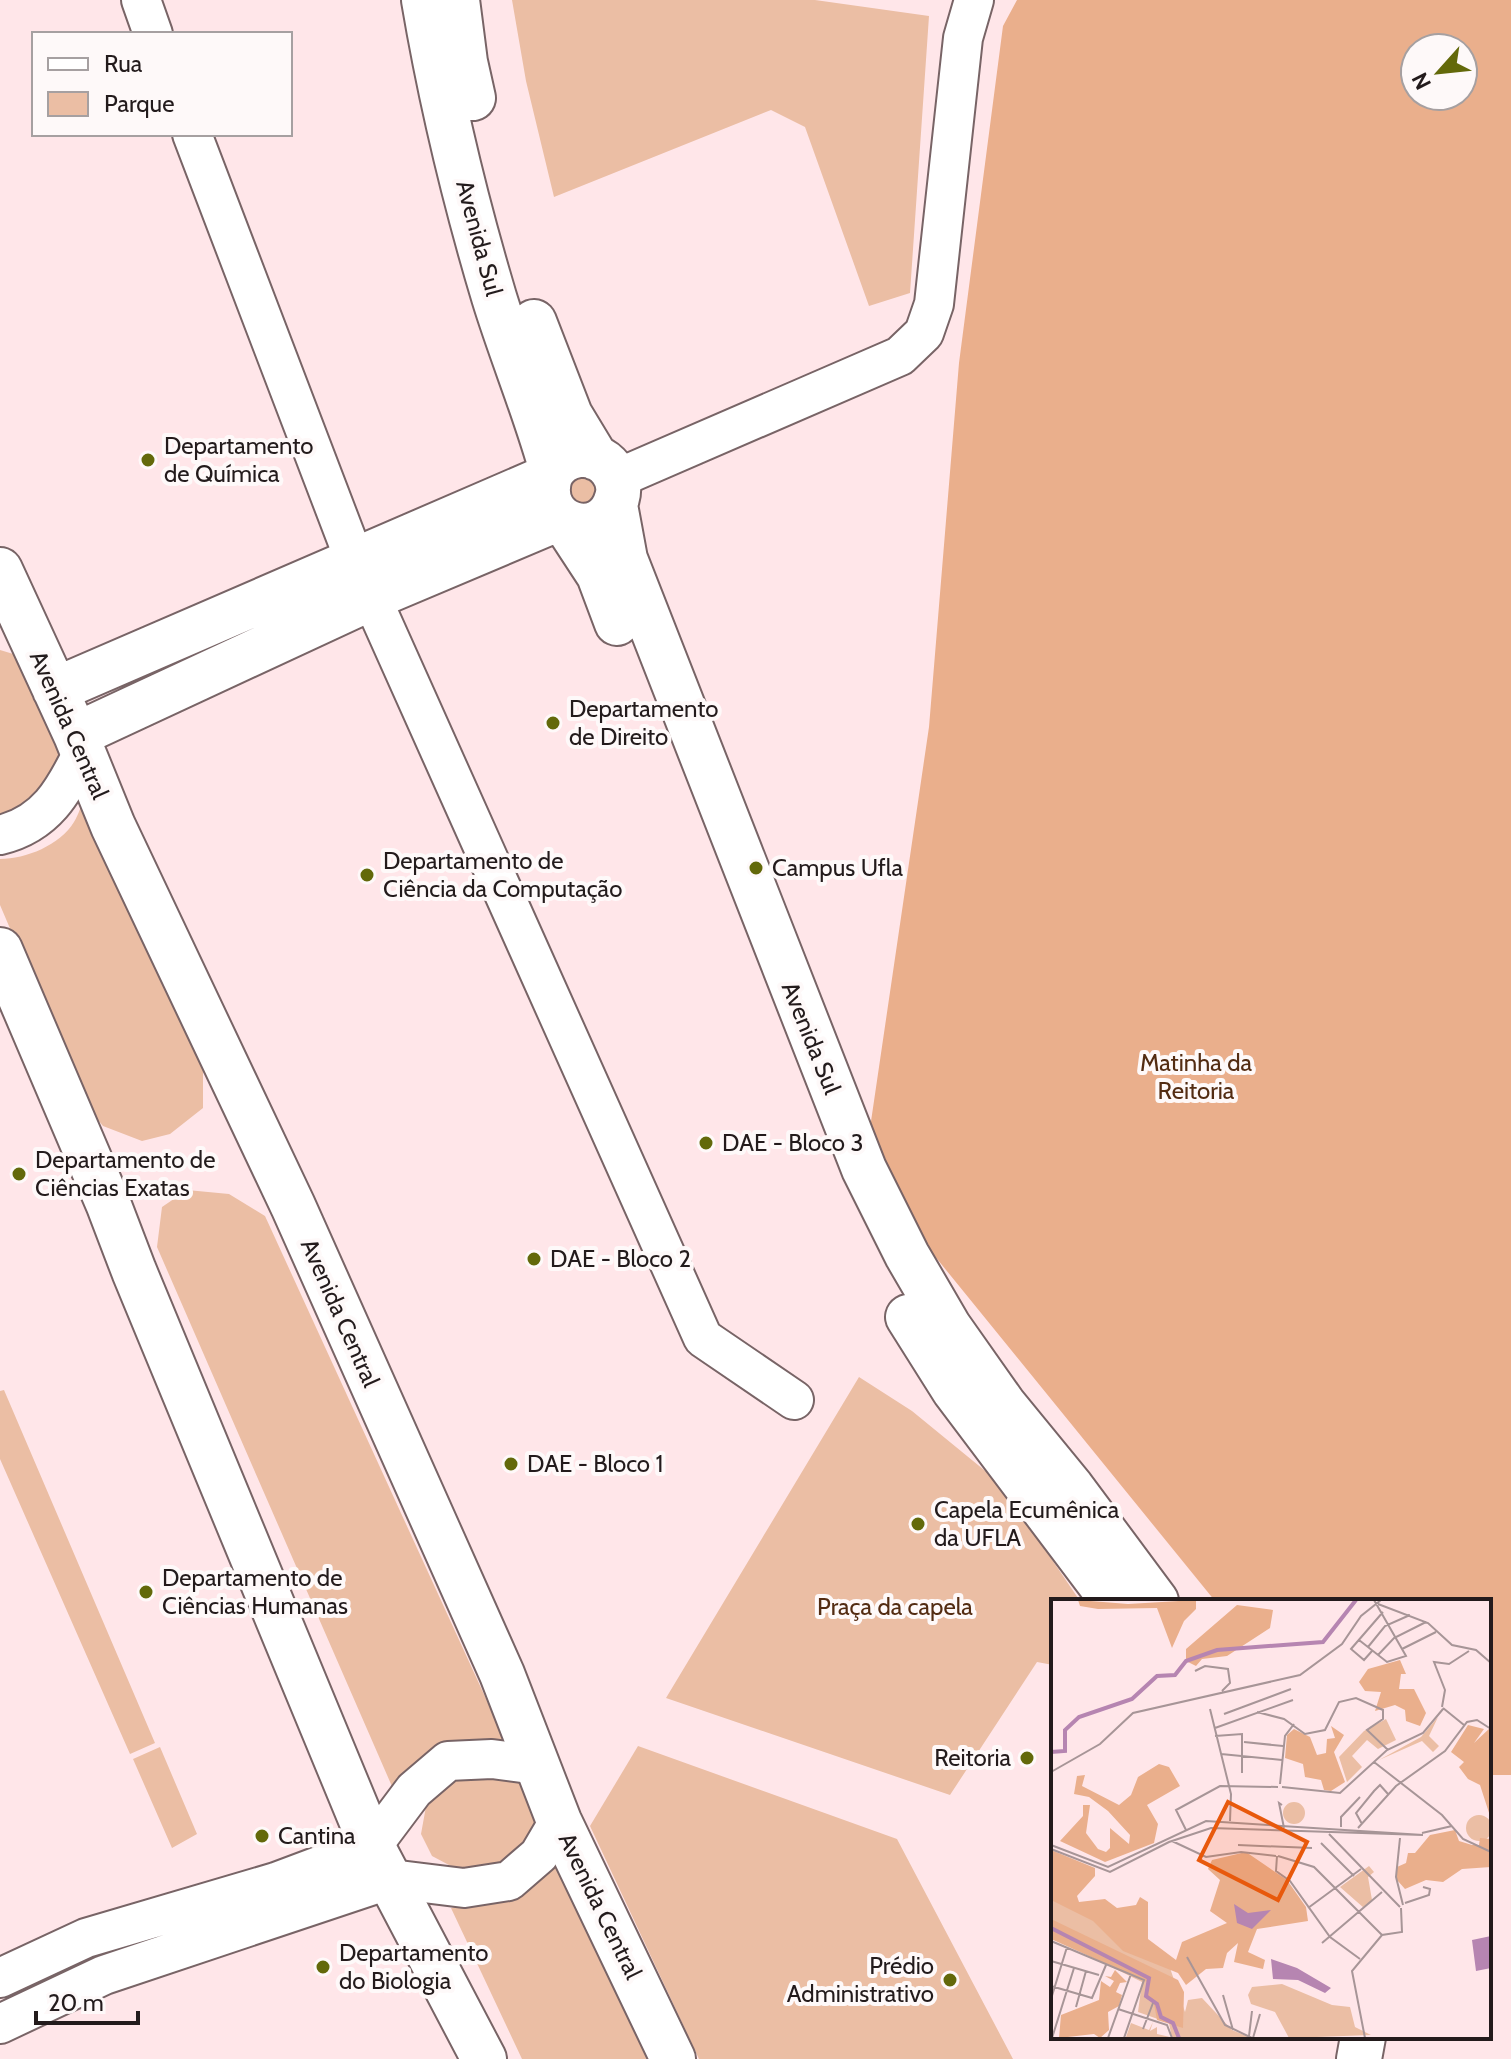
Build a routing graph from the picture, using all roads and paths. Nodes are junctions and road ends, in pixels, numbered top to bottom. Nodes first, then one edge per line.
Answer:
1 (141, 0) edge
2 (424, 0) edge
3 (457, 0) edge
4 (974, 0) edge
5 (152, 32) edge
6 (193, 136) edge
7 (609, 481) junction
8 (556, 496) junction
9 (0, 570) edge
10 (364, 579) junction
11 (13, 625) edge
12 (55, 690) junction
13 (79, 744) junction
14 (0, 835) edge
15 (0, 950) edge
16 (794, 1400) dead end
17 (1111, 1599) edge
18 (1155, 1599) edge
19 (537, 1765) junction
20 (559, 1821) junction
21 (381, 1862) junction
22 (0, 1978) edge
23 (0, 2024) edge
24 (1363, 2039) edge
25 (1391, 2039) edge
26 (484, 2059) edge
27 (673, 2059) edge
28 (1359, 2059) edge
29 (1387, 2059) edge

1 - 5 street
2 - 8 street, Avenida Sul
3 - 7 street, Avenida Sul
4 - 7 street
6 - 10 street
7 - 8 street
7 - 8 street
7 - 18 street, Avenida Sul
8 - 10 street
8 - 17 street, Avenida Sul
9 - 11 street, Avenida Central
10 - 12 street
10 - 13 street
10 - 16 street
11 - 12 street, Avenida Central
12 - 13 street, Avenida Central
13 - 14 street
13 - 19 street, Avenida Central
15 - 21 street
19 - 20 street, Avenida Central
19 - 21 street
20 - 21 street
20 - 27 street, Avenida Central
21 - 22 street
21 - 23 street
21 - 26 street
24 - 28 street
25 - 29 street

